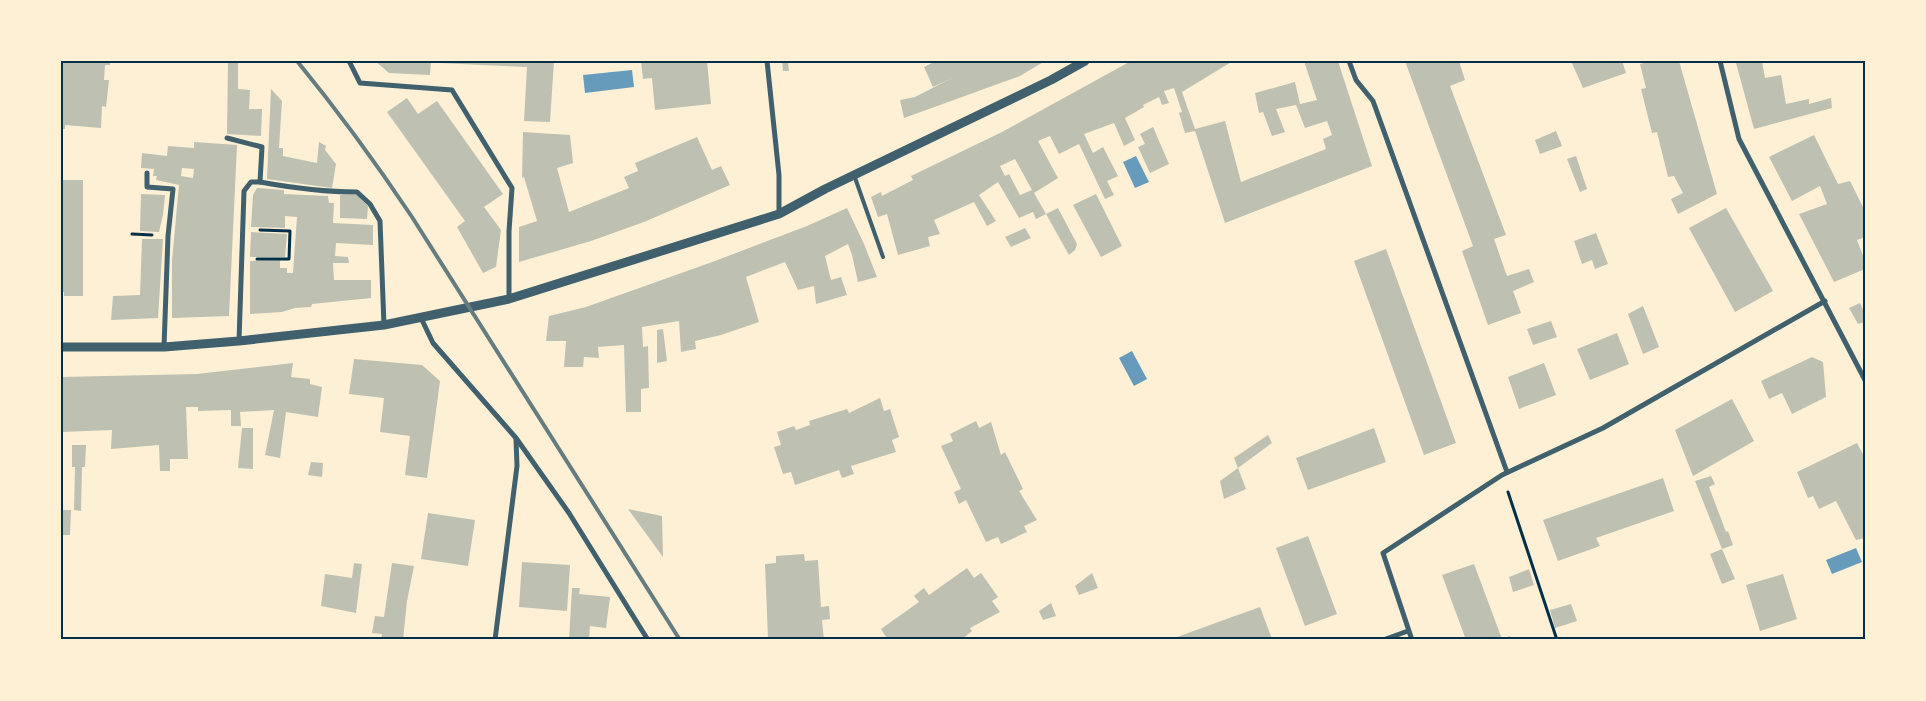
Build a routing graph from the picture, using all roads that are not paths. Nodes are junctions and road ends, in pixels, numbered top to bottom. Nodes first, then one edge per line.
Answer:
1 (349, 61) edge
2 (767, 61) edge
3 (1085, 61) edge
4 (1349, 61) edge
5 (1720, 61) edge
6 (227, 138) dead end
7 (147, 173) dead end
8 (854, 175) junction
9 (260, 182) junction
10 (779, 214) junction
11 (883, 257) dead end
12 (509, 299) junction
13 (1825, 301) junction
14 (421, 318) junction
15 (384, 325) junction
16 (239, 341) junction
17 (61, 347) edge
18 (164, 347) junction
19 (1865, 380) edge
20 (516, 438) junction
21 (1505, 473) junction
22 (1408, 630) junction
23 (495, 640) edge
24 (648, 640) edge
25 (1383, 640) edge
26 (1412, 640) edge

1 - 12 street
2 - 10 street
3 - 8 street
4 - 21 street
5 - 13 street
6 - 9 street
7 - 18 street
8 - 10 street
8 - 11 lane
9 - 15 street
9 - 16 street
10 - 12 street
12 - 14 street
13 - 19 street
13 - 21 street
14 - 15 street
14 - 20 street
15 - 16 street
16 - 18 street
17 - 18 street
20 - 23 street
20 - 24 street
21 - 22 street
22 - 25 street
22 - 26 street

